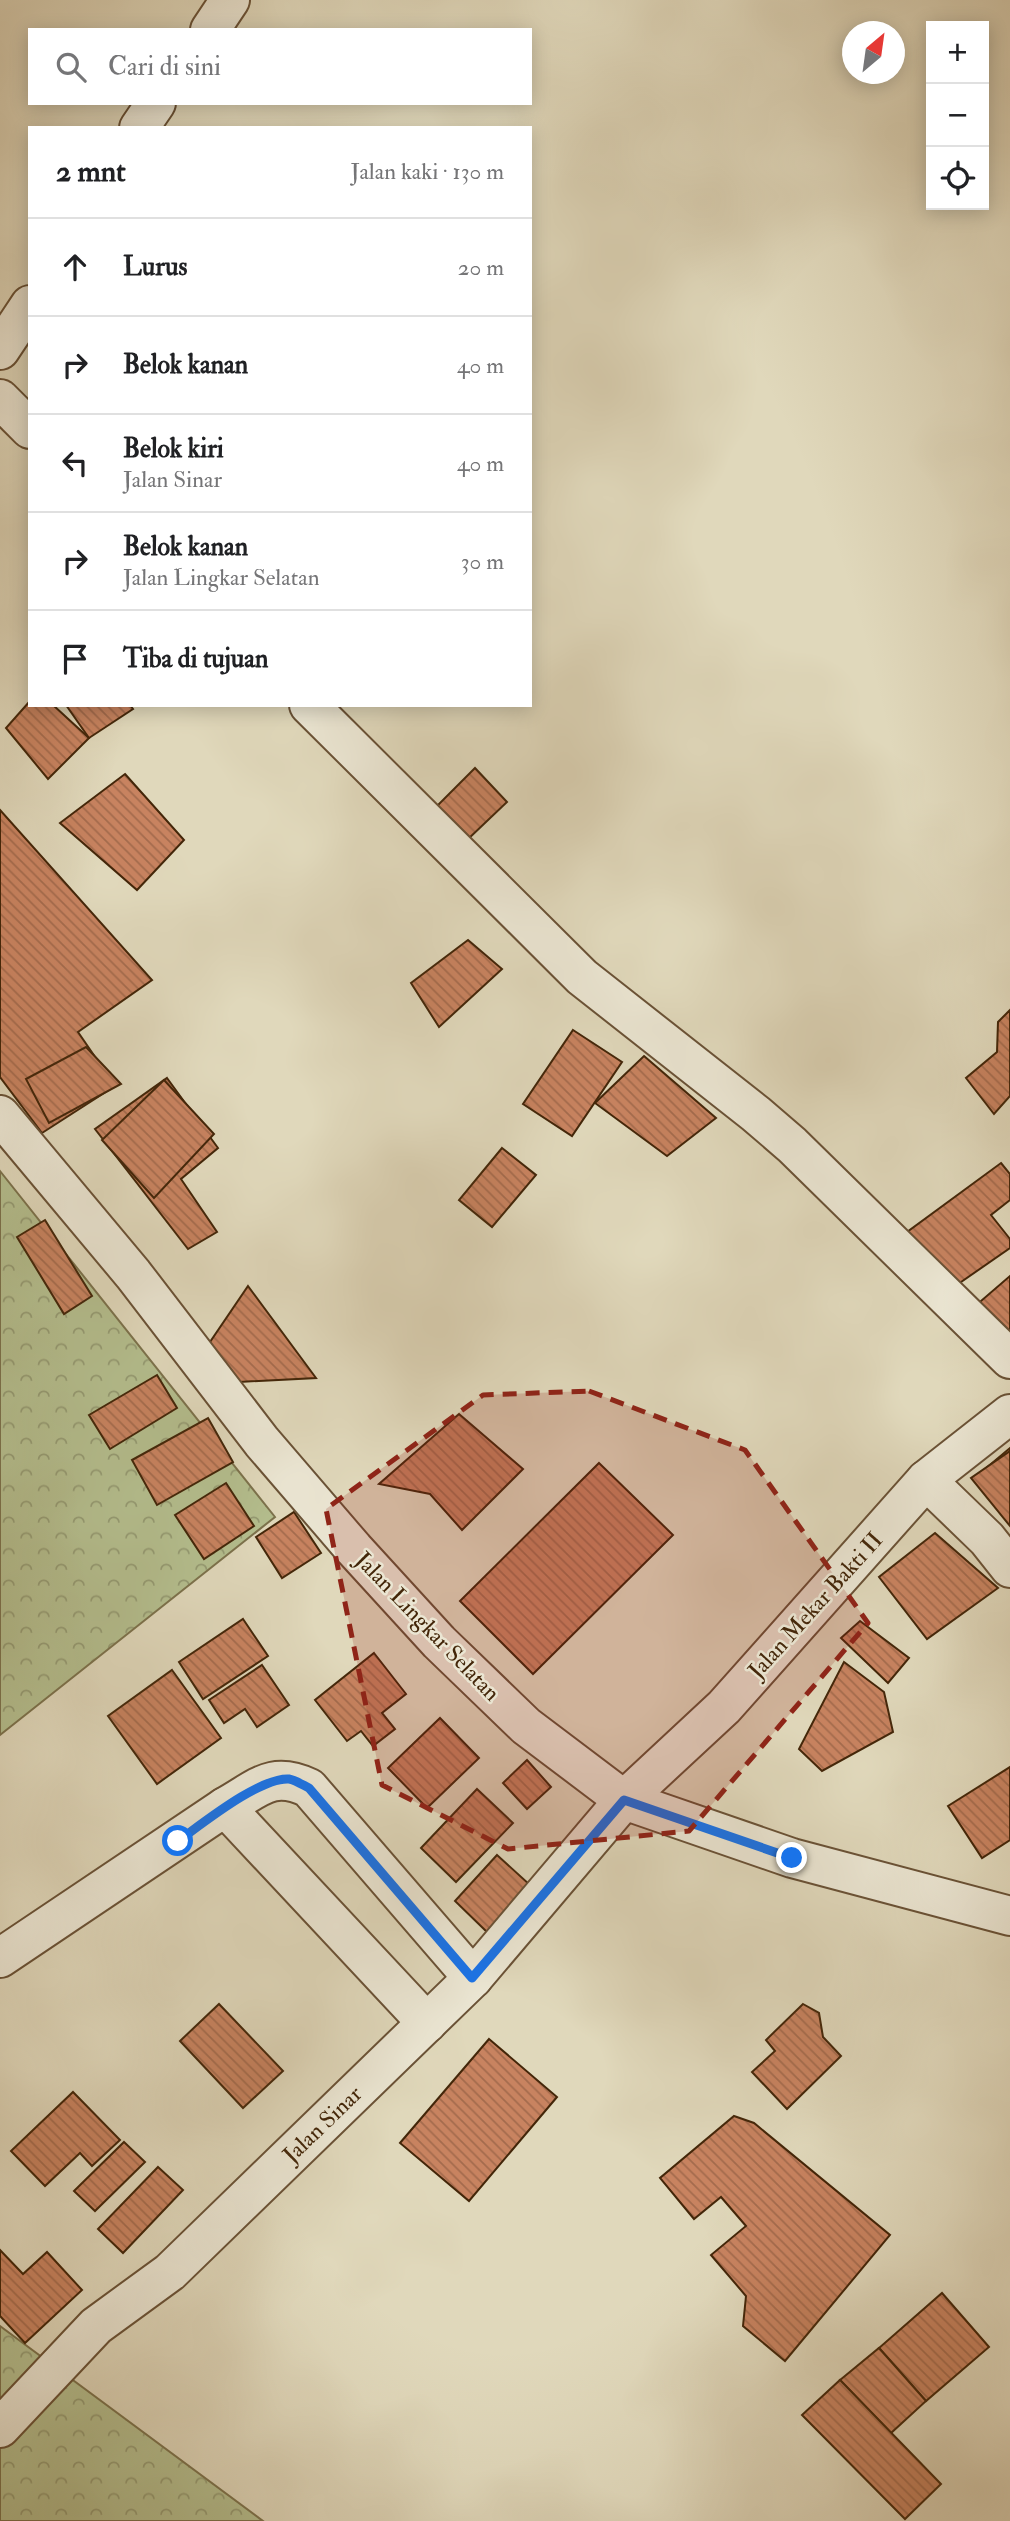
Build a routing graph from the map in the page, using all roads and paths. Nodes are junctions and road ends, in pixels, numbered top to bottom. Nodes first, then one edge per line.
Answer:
1 (230, 0) edge
2 (211, 28) edge
3 (155, 105) edge
4 (140, 126) edge
5 (28, 308) edge
6 (0, 350) edge
7 (0, 399) edge
8 (28, 427) edge
9 (311, 707) edge
10 (0, 1115) edge
11 (1010, 1359) edge
12 (1010, 1414) edge
13 (926, 1480) junction
14 (1010, 1567) edge
15 (624, 1800) junction
16 (225, 1807) junction
17 (1010, 1916) edge
18 (0, 1958) edge
19 (472, 1978) junction
20 (427, 2023) junction
21 (0, 2428) edge

1 - 2 street
3 - 4 street
5 - 6 street
7 - 8 street
9 - 11 street
10 - 15 street, Jalan Lingkar Selatan
12 - 13 street, Jalan Mekar Bakti II
13 - 14 street
13 - 15 street, Jalan Mekar Bakti II
15 - 17 street, Jalan Lingkar Selatan
15 - 19 street, Jalan Sinar
16 - 18 street
16 - 19 street
16 - 20 street
19 - 20 street, Jalan Sinar
20 - 21 street, Jalan Sinar

